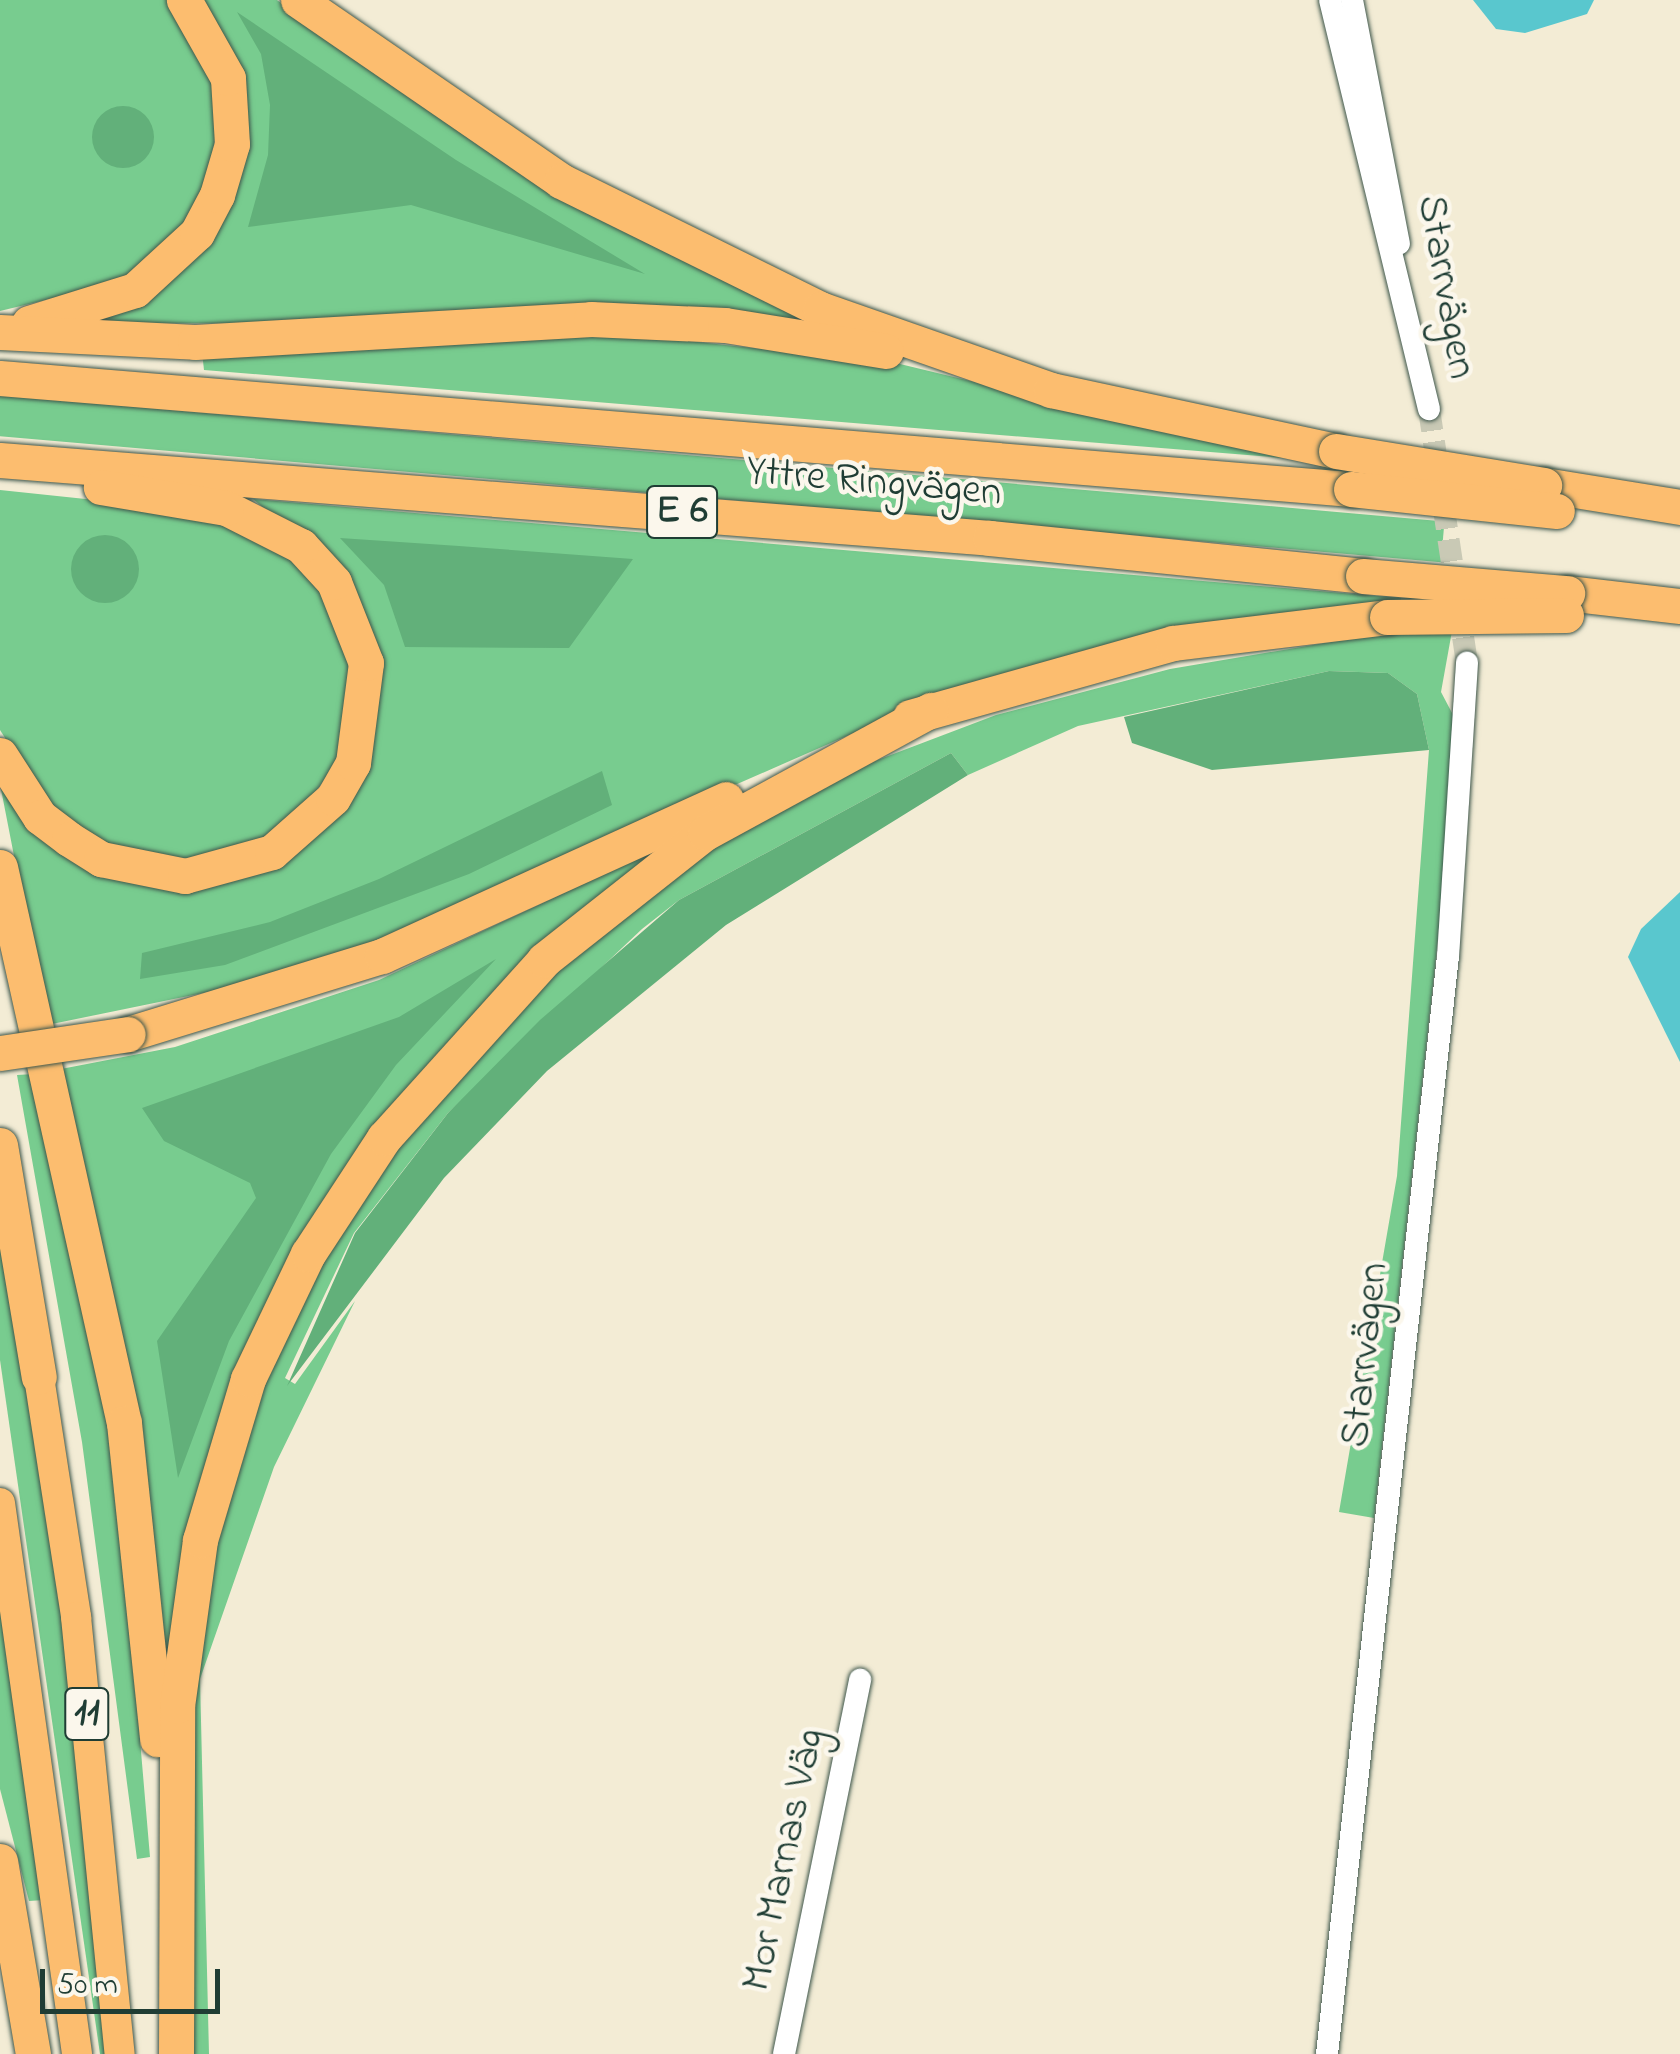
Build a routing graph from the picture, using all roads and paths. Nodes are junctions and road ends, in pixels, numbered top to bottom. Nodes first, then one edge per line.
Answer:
1 (184, 0) edge
2 (298, 0) edge
3 (1330, 0) edge
4 (1352, 0) edge
5 (0, 329) edge
6 (990, 372) junction
7 (0, 378) edge
8 (0, 460) edge
9 (0, 482) edge
10 (1550, 498) junction
11 (1680, 508) edge
12 (1680, 520) edge
13 (1567, 604) junction
14 (1680, 606) edge
15 (1680, 620) edge
16 (1467, 664) tunnel mouth
17 (931, 710) junction
18 (0, 755) edge
19 (0, 867) edge
20 (0, 1052) edge
21 (0, 1144) edge
22 (39, 1377) joint
23 (0, 1503) edge
24 (860, 1680) dead end
25 (0, 1861) edge
26 (0, 1911) edge
27 (26, 2002) junction
28 (33, 2054) edge
29 (77, 2054) edge
30 (120, 2054) edge
31 (176, 2054) edge
32 (784, 2054) edge
33 (1326, 2054) edge

1 - 5 highway
2 - 6 highway
3 - 4 street, Starrvägen
5 - 6 highway
6 - 10 highway, bridge
7 - 10 highway, Yttre Ringvägen / E 6, bridge
8 - 13 highway, Yttre Ringvägen / E 6, bridge
9 - 18 highway
10 - 11 highway
10 - 12 highway, Yttre Ringvägen / E 6
13 - 14 highway, Yttre Ringvägen / E 6
13 - 15 highway
13 - 17 highway, bridge
16 - 33 street, Starrvägen
17 - 20 highway, bridge
17 - 31 highway
19 - 31 highway
21 - 22 highway, 11
22 - 30 main road, 11
23 - 29 main road, 11
24 - 32 street, Mor Marnas Väg
25 - 27 highway
26 - 27 highway
27 - 28 highway

